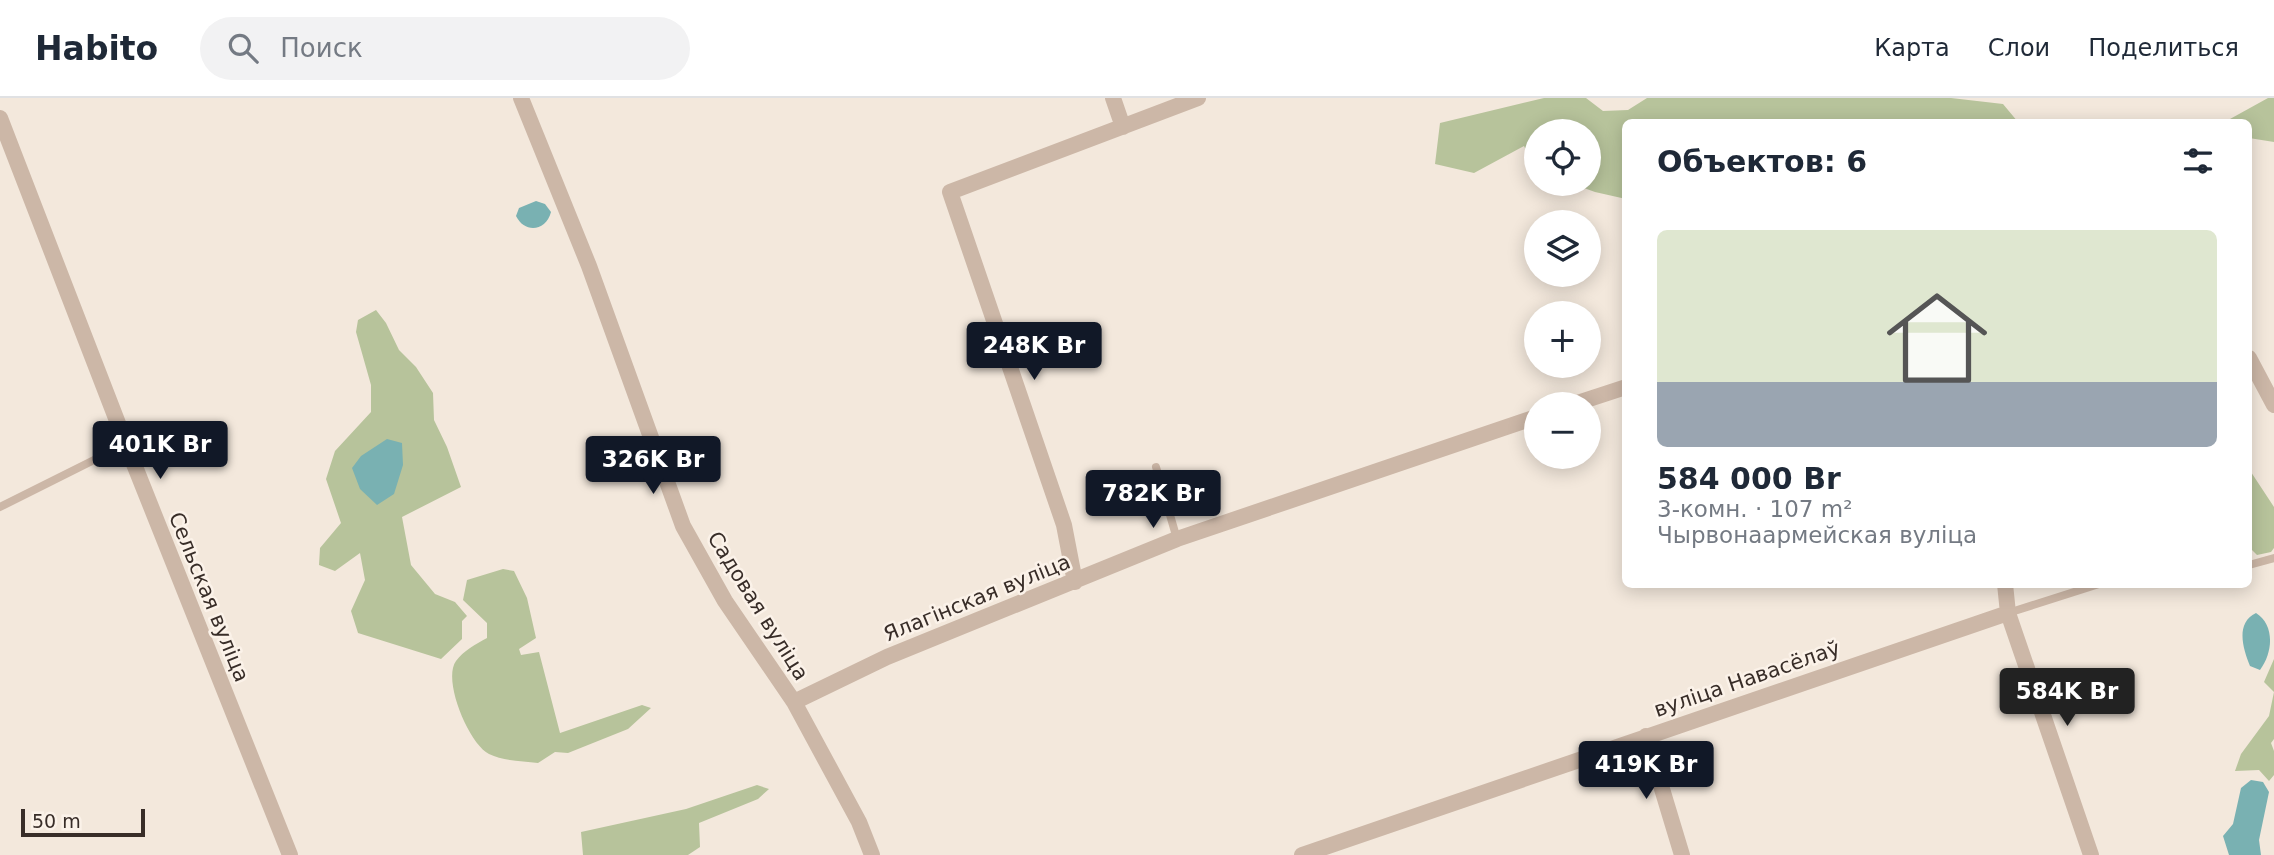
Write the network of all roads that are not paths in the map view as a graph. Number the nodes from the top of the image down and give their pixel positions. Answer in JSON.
{"nodes":[{"id":1,"x":521,"y":98,"type":"edge"},
{"id":2,"x":1112,"y":98,"type":"edge"},
{"id":3,"x":1198,"y":98,"type":"edge"},
{"id":4,"x":0,"y":118,"type":"edge"},
{"id":5,"x":1123,"y":127,"type":"junction"},
{"id":6,"x":2252,"y":364,"type":"edge"},
{"id":7,"x":1622,"y":388,"type":"edge"},
{"id":8,"x":1601,"y":395,"type":"edge"},
{"id":9,"x":2274,"y":405,"type":"edge"},
{"id":10,"x":1524,"y":421,"type":"edge"},
{"id":11,"x":126,"y":444,"type":"junction"},
{"id":12,"x":1156,"y":467,"type":"dead end"},
{"id":13,"x":0,"y":507,"type":"edge"},
{"id":14,"x":1177,"y":540,"type":"junction"},
{"id":15,"x":2274,"y":558,"type":"edge"},
{"id":16,"x":2252,"y":564,"type":"edge"},
{"id":17,"x":1075,"y":582,"type":"junction"},
{"id":18,"x":2005,"y":588,"type":"edge"},
{"id":19,"x":2086,"y":588,"type":"edge"},
{"id":20,"x":2008,"y":613,"type":"junction"},
{"id":21,"x":794,"y":702,"type":"junction"},
{"id":22,"x":1646,"y":736,"type":"junction"},
{"id":23,"x":290,"y":855,"type":"edge"},
{"id":24,"x":872,"y":855,"type":"edge"},
{"id":25,"x":1302,"y":855,"type":"edge"},
{"id":26,"x":1682,"y":855,"type":"edge"},
{"id":27,"x":2091,"y":855,"type":"edge"}],
"edges":[{"from":1,"to":21,"type":"street","name":"Садовая вуліца"},
{"from":2,"to":5,"type":"street"},
{"from":3,"to":5,"type":"street"},
{"from":4,"to":11,"type":"street","name":"Сельская вуліца"},
{"from":5,"to":17,"type":"street"},
{"from":6,"to":9,"type":"street"},
{"from":7,"to":8,"type":"street"},
{"from":10,"to":14,"type":"street","name":"Ялагінская вуліца"},
{"from":11,"to":13,"type":"lane"},
{"from":11,"to":23,"type":"street","name":"Сельская вуліца"},
{"from":12,"to":14,"type":"lane"},
{"from":14,"to":17,"type":"street","name":"Ялагінская вуліца"},
{"from":15,"to":16,"type":"lane"},
{"from":17,"to":21,"type":"street","name":"Ялагінская вуліца"},
{"from":18,"to":20,"type":"street"},
{"from":19,"to":20,"type":"lane"},
{"from":20,"to":22,"type":"street","name":"вуліца Навасёлаў"},
{"from":20,"to":27,"type":"street"},
{"from":21,"to":24,"type":"street","name":"Садовая вуліца"},
{"from":22,"to":25,"type":"street","name":"вуліца Навасёлаў"},
{"from":22,"to":26,"type":"street"}]}
